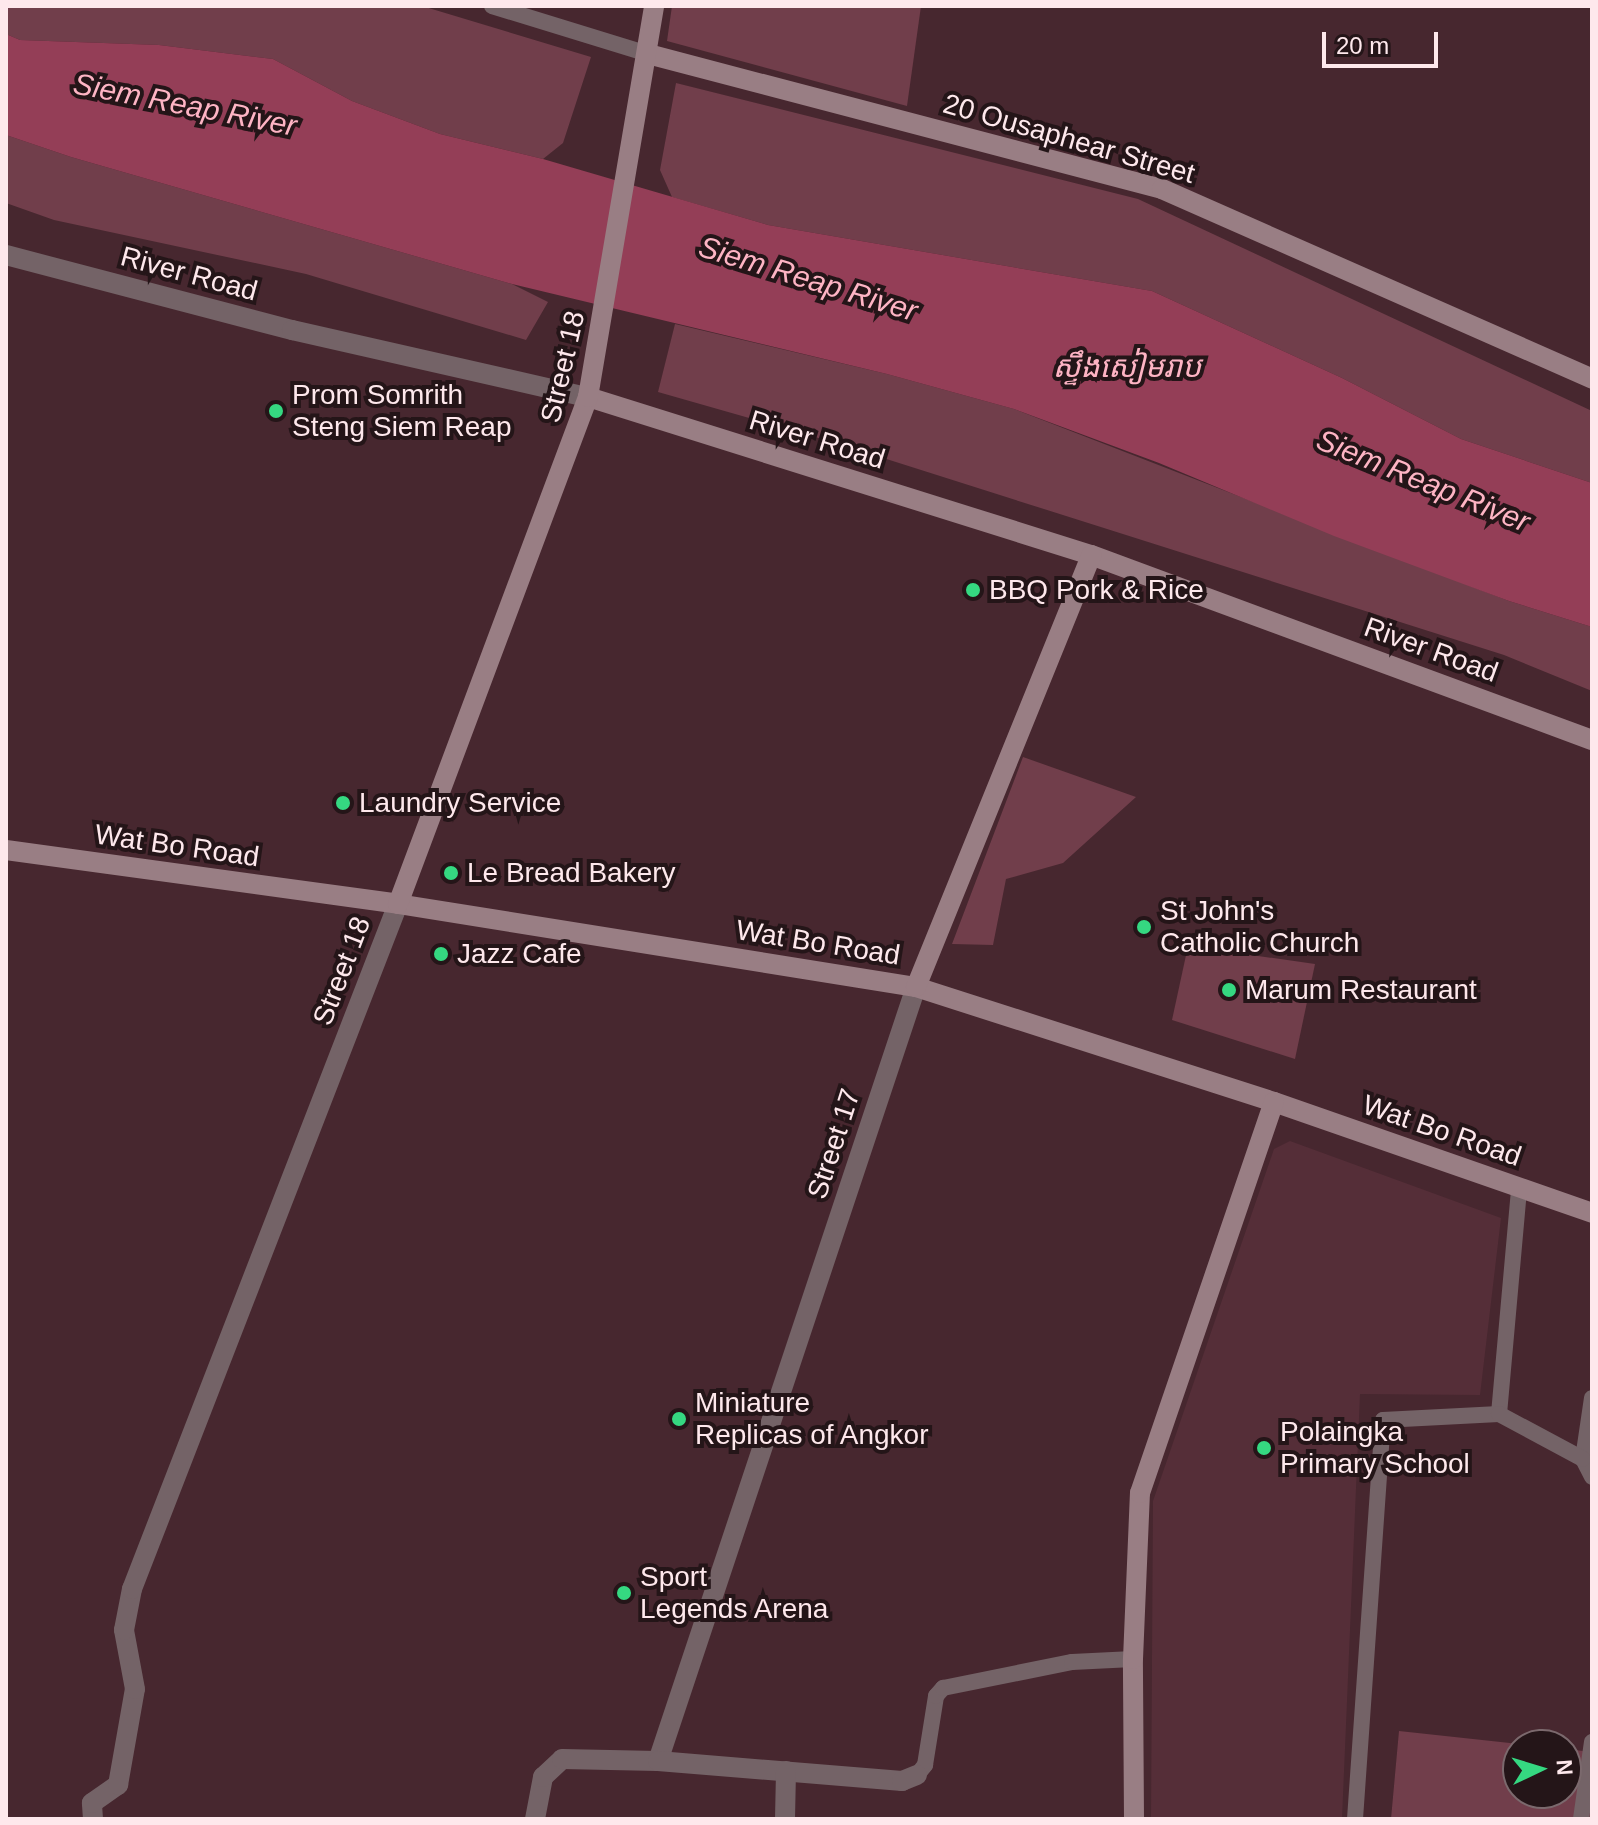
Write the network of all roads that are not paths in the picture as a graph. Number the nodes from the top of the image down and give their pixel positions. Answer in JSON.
{"nodes":[{"id":1,"x":492,"y":6,"type":"edge"},
{"id":2,"x":654,"y":6,"type":"edge"},
{"id":3,"x":648,"y":54,"type":"junction"},
{"id":4,"x":6,"y":255,"type":"edge"},
{"id":5,"x":1592,"y":379,"type":"edge"},
{"id":6,"x":588,"y":397,"type":"junction"},
{"id":7,"x":1091,"y":555,"type":"junction"},
{"id":8,"x":1592,"y":740,"type":"edge"},
{"id":9,"x":6,"y":850,"type":"edge"},
{"id":10,"x":398,"y":904,"type":"junction"},
{"id":11,"x":916,"y":987,"type":"junction"},
{"id":12,"x":1274,"y":1102,"type":"junction"},
{"id":13,"x":1519,"y":1188,"type":"junction"},
{"id":14,"x":1592,"y":1213,"type":"edge"},
{"id":15,"x":1592,"y":1398,"type":"edge"},
{"id":16,"x":1499,"y":1414,"type":"junction"},
{"id":17,"x":1583,"y":1459,"type":"junction"},
{"id":18,"x":1592,"y":1477,"type":"edge"},
{"id":19,"x":1133,"y":1659,"type":"junction"},
{"id":20,"x":1592,"y":1742,"type":"edge"},
{"id":21,"x":658,"y":1761,"type":"junction"},
{"id":22,"x":786,"y":1771,"type":"junction"},
{"id":23,"x":917,"y":1775,"type":"joint"},
{"id":24,"x":93,"y":1819,"type":"edge"},
{"id":25,"x":535,"y":1819,"type":"edge"},
{"id":26,"x":785,"y":1819,"type":"edge"},
{"id":27,"x":1134,"y":1819,"type":"edge"},
{"id":28,"x":1355,"y":1819,"type":"edge"},
{"id":29,"x":1581,"y":1819,"type":"edge"}],
"edges":[{"from":1,"to":3,"type":"lane"},
{"from":2,"to":3,"type":"street"},
{"from":3,"to":5,"type":"street","name":"20 Ousaphear Street"},
{"from":3,"to":6,"type":"street","name":"Street 18"},
{"from":4,"to":6,"type":"street","name":"River Road"},
{"from":6,"to":7,"type":"street","name":"River Road"},
{"from":6,"to":10,"type":"street","name":"Street 18"},
{"from":7,"to":8,"type":"street","name":"River Road"},
{"from":7,"to":11,"type":"street","name":"Street 17"},
{"from":9,"to":10,"type":"street","name":"Wat Bo Road"},
{"from":10,"to":11,"type":"street","name":"Wat Bo Road"},
{"from":10,"to":24,"type":"street","name":"Street 18"},
{"from":11,"to":12,"type":"street","name":"Wat Bo Road"},
{"from":11,"to":21,"type":"street","name":"Street 17"},
{"from":12,"to":13,"type":"street","name":"Wat Bo Road"},
{"from":12,"to":19,"type":"street"},
{"from":13,"to":14,"type":"street","name":"Wat Bo Road"},
{"from":13,"to":16,"type":"lane"},
{"from":15,"to":17,"type":"lane"},
{"from":16,"to":17,"type":"lane"},
{"from":16,"to":28,"type":"lane"},
{"from":17,"to":18,"type":"lane"},
{"from":19,"to":23,"type":"lane"},
{"from":19,"to":27,"type":"street"},
{"from":20,"to":29,"type":"lane"},
{"from":21,"to":22,"type":"street"},
{"from":21,"to":25,"type":"street"},
{"from":22,"to":23,"type":"street"},
{"from":22,"to":26,"type":"street"}]}
